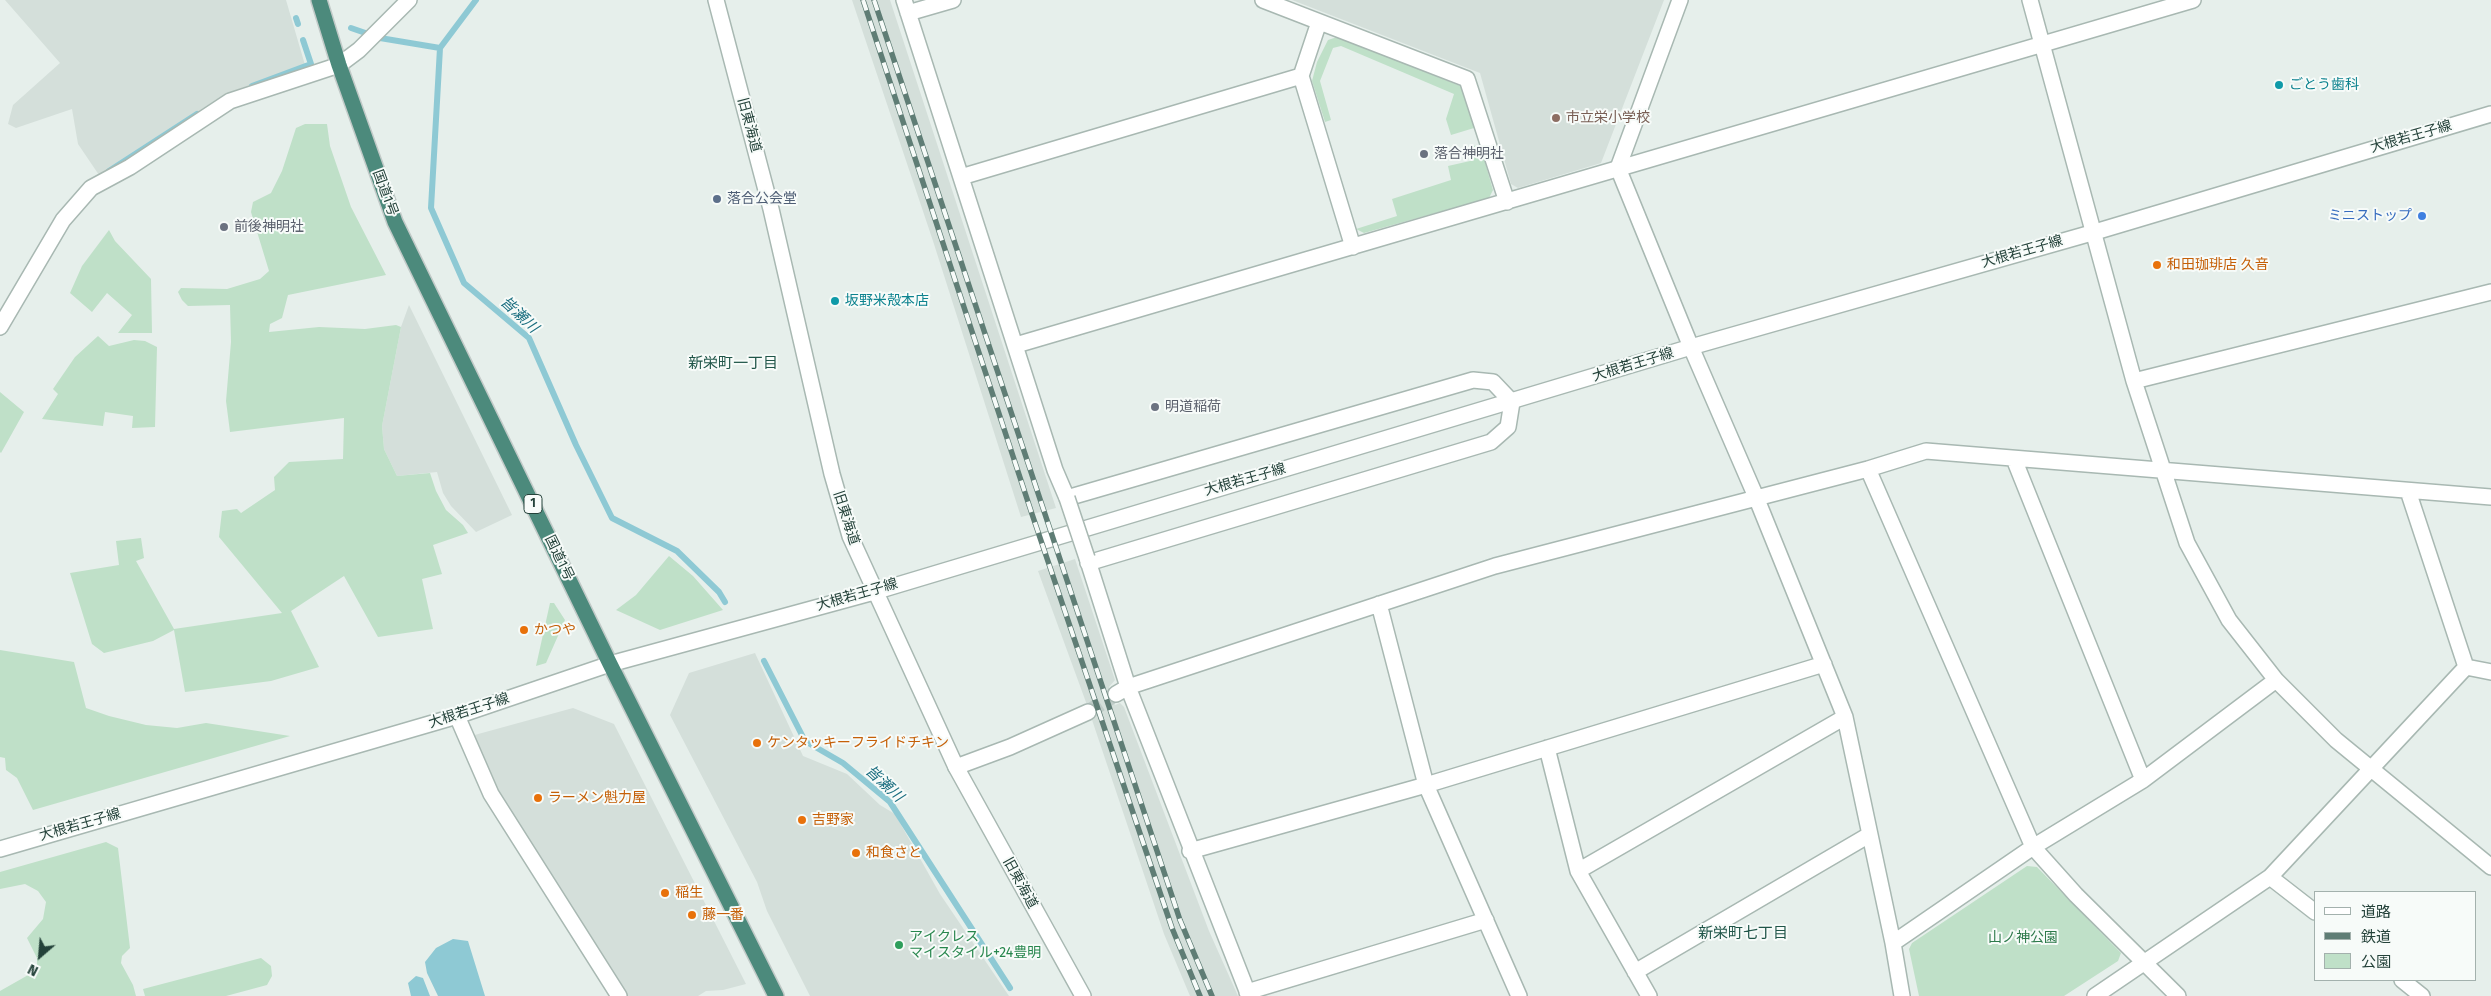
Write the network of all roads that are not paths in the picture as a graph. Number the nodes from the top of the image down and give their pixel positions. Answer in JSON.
{"nodes":[{"id":1,"x":319,"y":0,"type":"edge"},
{"id":2,"x":409,"y":0,"type":"edge"},
{"id":3,"x":716,"y":0,"type":"edge"},
{"id":4,"x":953,"y":0,"type":"edge"},
{"id":5,"x":1263,"y":0,"type":"edge"},
{"id":6,"x":1680,"y":0,"type":"edge"},
{"id":7,"x":2030,"y":0,"type":"edge"},
{"id":8,"x":2193,"y":0,"type":"edge"},
{"id":9,"x":906,"y":7,"type":"edge"},
{"id":10,"x":1319,"y":22,"type":"junction"},
{"id":11,"x":2043,"y":44,"type":"junction"},
{"id":12,"x":338,"y":65,"type":"junction"},
{"id":13,"x":1301,"y":76,"type":"junction"},
{"id":14,"x":2491,"y":114,"type":"edge"},
{"id":15,"x":1618,"y":168,"type":"junction"},
{"id":16,"x":961,"y":176,"type":"junction"},
{"id":17,"x":1507,"y":202,"type":"junction"},
{"id":18,"x":2095,"y":232,"type":"junction"},
{"id":19,"x":1353,"y":247,"type":"junction"},
{"id":20,"x":2491,"y":292,"type":"edge"},
{"id":21,"x":0,"y":328,"type":"edge"},
{"id":22,"x":1016,"y":345,"type":"junction"},
{"id":23,"x":1691,"y":347,"type":"junction"},
{"id":24,"x":2134,"y":382,"type":"junction"},
{"id":25,"x":1512,"y":402,"type":"junction"},
{"id":26,"x":2014,"y":459,"type":"junction"},
{"id":27,"x":1868,"y":468,"type":"junction"},
{"id":28,"x":2162,"y":470,"type":"junction"},
{"id":29,"x":2408,"y":491,"type":"junction"},
{"id":30,"x":1756,"y":497,"type":"junction"},
{"id":31,"x":2491,"y":497,"type":"edge"},
{"id":32,"x":1067,"y":498,"type":"junction"},
{"id":33,"x":1088,"y":560,"type":"junction"},
{"id":34,"x":874,"y":592,"type":"junction"},
{"id":35,"x":1379,"y":604,"type":"junction"},
{"id":36,"x":610,"y":664,"type":"junction"},
{"id":37,"x":1824,"y":664,"type":"junction"},
{"id":38,"x":2466,"y":667,"type":"junction"},
{"id":39,"x":2491,"y":672,"type":"edge"},
{"id":40,"x":2276,"y":680,"type":"junction"},
{"id":41,"x":1122,"y":691,"type":"junction"},
{"id":42,"x":1088,"y":712,"type":"tunnel mouth"},
{"id":43,"x":457,"y":716,"type":"junction"},
{"id":44,"x":1845,"y":717,"type":"junction"},
{"id":45,"x":1547,"y":748,"type":"junction"},
{"id":46,"x":956,"y":767,"type":"junction"},
{"id":47,"x":2372,"y":769,"type":"junction"},
{"id":48,"x":2142,"y":780,"type":"junction"},
{"id":49,"x":1426,"y":785,"type":"junction"},
{"id":50,"x":1869,"y":835,"type":"junction"},
{"id":51,"x":2034,"y":847,"type":"junction"},
{"id":52,"x":0,"y":849,"type":"edge"},
{"id":53,"x":1190,"y":851,"type":"junction"},
{"id":54,"x":2491,"y":867,"type":"edge"},
{"id":55,"x":1578,"y":871,"type":"junction"},
{"id":56,"x":2270,"y":878,"type":"junction"},
{"id":57,"x":2314,"y":911,"type":"edge"},
{"id":58,"x":1486,"y":920,"type":"junction"},
{"id":59,"x":1893,"y":943,"type":"junction"},
{"id":60,"x":2144,"y":962,"type":"junction"},
{"id":61,"x":1635,"y":972,"type":"junction"},
{"id":62,"x":2403,"y":981,"type":"edge"},
{"id":63,"x":1248,"y":994,"type":"edge"},
{"id":64,"x":619,"y":996,"type":"edge"},
{"id":65,"x":776,"y":996,"type":"edge"},
{"id":66,"x":1083,"y":996,"type":"edge"},
{"id":67,"x":1519,"y":996,"type":"edge"},
{"id":68,"x":1649,"y":996,"type":"edge"},
{"id":69,"x":1902,"y":996,"type":"edge"},
{"id":70,"x":2095,"y":996,"type":"edge"},
{"id":71,"x":2178,"y":996,"type":"edge"},
{"id":72,"x":2422,"y":996,"type":"edge"}],
"edges":[{"from":1,"to":12,"type":"highway","name":"国道1号","number":"1"},
{"from":2,"to":12,"type":"street"},
{"from":3,"to":34,"type":"street","name":"旧東海道"},
{"from":4,"to":9,"type":"street"},
{"from":5,"to":10,"type":"street"},
{"from":6,"to":15,"type":"street"},
{"from":7,"to":11,"type":"street"},
{"from":8,"to":11,"type":"street"},
{"from":9,"to":16,"type":"street"},
{"from":10,"to":13,"type":"street"},
{"from":10,"to":17,"type":"street"},
{"from":11,"to":15,"type":"street"},
{"from":11,"to":18,"type":"street"},
{"from":12,"to":21,"type":"street"},
{"from":12,"to":36,"type":"highway","name":"国道1号","number":"1"},
{"from":13,"to":16,"type":"street"},
{"from":13,"to":19,"type":"street"},
{"from":14,"to":18,"type":"street","name":"大根若王子線"},
{"from":15,"to":17,"type":"street"},
{"from":15,"to":23,"type":"street"},
{"from":16,"to":22,"type":"street"},
{"from":17,"to":19,"type":"street"},
{"from":18,"to":23,"type":"street","name":"大根若王子線"},
{"from":18,"to":24,"type":"street"},
{"from":19,"to":22,"type":"street"},
{"from":20,"to":24,"type":"street"},
{"from":22,"to":32,"type":"street"},
{"from":23,"to":25,"type":"street","name":"大根若王子線"},
{"from":23,"to":30,"type":"street"},
{"from":24,"to":28,"type":"street"},
{"from":25,"to":32,"type":"street"},
{"from":25,"to":33,"type":"street"},
{"from":25,"to":34,"type":"street","name":"大根若王子線"},
{"from":26,"to":27,"type":"street"},
{"from":26,"to":28,"type":"street"},
{"from":26,"to":48,"type":"street"},
{"from":27,"to":30,"type":"street"},
{"from":27,"to":51,"type":"street"},
{"from":28,"to":29,"type":"street"},
{"from":28,"to":40,"type":"street"},
{"from":29,"to":31,"type":"street"},
{"from":29,"to":38,"type":"street"},
{"from":30,"to":35,"type":"street"},
{"from":30,"to":37,"type":"street"},
{"from":32,"to":33,"type":"street","bridge":true},
{"from":33,"to":41,"type":"street"},
{"from":34,"to":36,"type":"street","name":"大根若王子線"},
{"from":34,"to":46,"type":"street","name":"旧東海道"},
{"from":35,"to":41,"type":"street"},
{"from":35,"to":49,"type":"street"},
{"from":36,"to":43,"type":"street","name":"大根若王子線"},
{"from":36,"to":65,"type":"highway","name":"国道1号","number":"1"},
{"from":37,"to":44,"type":"street"},
{"from":37,"to":45,"type":"street"},
{"from":38,"to":39,"type":"street"},
{"from":38,"to":47,"type":"street"},
{"from":40,"to":47,"type":"street"},
{"from":40,"to":48,"type":"street"},
{"from":41,"to":53,"type":"street"},
{"from":42,"to":46,"type":"street"},
{"from":43,"to":52,"type":"street","name":"大根若王子線"},
{"from":43,"to":64,"type":"street"},
{"from":44,"to":50,"type":"street"},
{"from":44,"to":55,"type":"street"},
{"from":45,"to":49,"type":"street"},
{"from":45,"to":55,"type":"street"},
{"from":46,"to":66,"type":"street","name":"旧東海道"},
{"from":47,"to":54,"type":"street"},
{"from":47,"to":56,"type":"street"},
{"from":48,"to":51,"type":"street"},
{"from":49,"to":53,"type":"street"},
{"from":49,"to":58,"type":"street"},
{"from":50,"to":59,"type":"street"},
{"from":50,"to":61,"type":"street"},
{"from":51,"to":59,"type":"street"},
{"from":51,"to":60,"type":"street"},
{"from":53,"to":63,"type":"street"},
{"from":55,"to":61,"type":"street"},
{"from":56,"to":57,"type":"street"},
{"from":56,"to":60,"type":"street"},
{"from":58,"to":63,"type":"street"},
{"from":58,"to":67,"type":"street"},
{"from":59,"to":69,"type":"street"},
{"from":60,"to":70,"type":"street"},
{"from":60,"to":71,"type":"street"},
{"from":61,"to":68,"type":"street"},
{"from":62,"to":72,"type":"street"}]}
